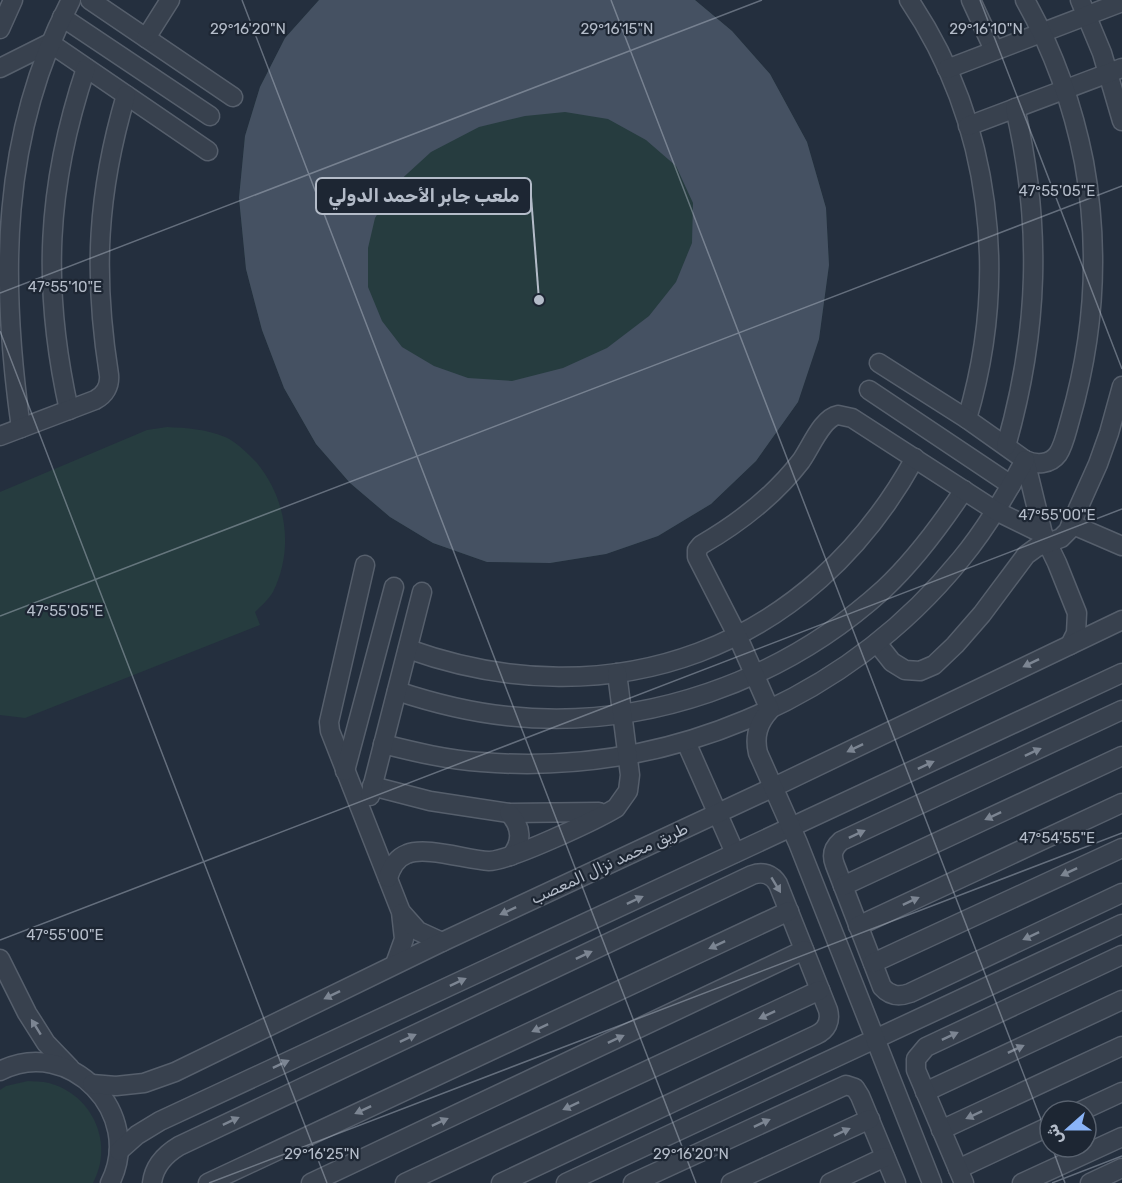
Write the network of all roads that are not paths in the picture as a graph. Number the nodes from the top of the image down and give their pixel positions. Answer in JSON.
{"nodes":[{"id":1,"x":13,"y":0,"type":"edge"},
{"id":2,"x":71,"y":0,"type":"edge"},
{"id":3,"x":90,"y":0,"type":"edge"},
{"id":4,"x":170,"y":0,"type":"edge"},
{"id":5,"x":909,"y":0,"type":"edge"},
{"id":6,"x":971,"y":0,"type":"edge"},
{"id":7,"x":1025,"y":0,"type":"edge"},
{"id":8,"x":1122,"y":1,"type":"edge"},
{"id":9,"x":113,"y":7,"type":"edge"},
{"id":10,"x":1083,"y":7,"type":"edge"},
{"id":11,"x":62,"y":17,"type":"junction"},
{"id":12,"x":0,"y":29,"type":"edge"},
{"id":13,"x":1042,"y":32,"type":"junction"},
{"id":14,"x":146,"y":38,"type":"junction"},
{"id":15,"x":50,"y":43,"type":"junction"},
{"id":16,"x":994,"y":50,"type":"junction"},
{"id":17,"x":0,"y":68,"type":"edge"},
{"id":18,"x":86,"y":68,"type":"junction"},
{"id":19,"x":947,"y":69,"type":"junction"},
{"id":20,"x":1115,"y":71,"type":"edge"},
{"id":21,"x":1064,"y":89,"type":"junction"},
{"id":22,"x":126,"y":95,"type":"junction"},
{"id":23,"x":233,"y":98,"type":"dead end"},
{"id":24,"x":1014,"y":108,"type":"junction"},
{"id":25,"x":210,"y":116,"type":"dead end"},
{"id":26,"x":1122,"y":121,"type":"edge"},
{"id":27,"x":968,"y":126,"type":"junction"},
{"id":28,"x":208,"y":151,"type":"dead end"},
{"id":29,"x":879,"y":363,"type":"dead end"},
{"id":30,"x":1122,"y":386,"type":"edge"},
{"id":31,"x":869,"y":390,"type":"dead end"},
{"id":32,"x":69,"y":410,"type":"junction"},
{"id":33,"x":968,"y":420,"type":"junction"},
{"id":34,"x":21,"y":428,"type":"junction"},
{"id":35,"x":0,"y":436,"type":"edge"},
{"id":36,"x":1006,"y":446,"type":"junction"},
{"id":37,"x":915,"y":458,"type":"junction"},
{"id":38,"x":1025,"y":460,"type":"junction"},
{"id":39,"x":1011,"y":485,"type":"junction"},
{"id":40,"x":964,"y":490,"type":"junction"},
{"id":41,"x":996,"y":511,"type":"junction"},
{"id":42,"x":1071,"y":524,"type":"junction"},
{"id":43,"x":1046,"y":538,"type":"junction"},
{"id":44,"x":1122,"y":545,"type":"edge"},
{"id":45,"x":364,"y":565,"type":"dead end"},
{"id":46,"x":394,"y":588,"type":"dead end"},
{"id":47,"x":422,"y":592,"type":"dead end"},
{"id":48,"x":1075,"y":607,"type":"junction"},
{"id":49,"x":1122,"y":620,"type":"edge"},
{"id":50,"x":1104,"y":629,"type":"junction"},
{"id":51,"x":737,"y":635,"type":"junction"},
{"id":52,"x":877,"y":643,"type":"junction"},
{"id":53,"x":1070,"y":645,"type":"junction"},
{"id":54,"x":408,"y":649,"type":"junction"},
{"id":55,"x":1122,"y":673,"type":"edge"},
{"id":56,"x":617,"y":674,"type":"junction"},
{"id":57,"x":755,"y":675,"type":"junction"},
{"id":58,"x":397,"y":692,"type":"junction"},
{"id":59,"x":770,"y":710,"type":"junction"},
{"id":60,"x":1122,"y":710,"type":"edge"},
{"id":61,"x":623,"y":713,"type":"junction"},
{"id":62,"x":686,"y":742,"type":"junction"},
{"id":63,"x":383,"y":744,"type":"junction"},
{"id":64,"x":628,"y":756,"type":"junction"},
{"id":65,"x":1122,"y":756,"type":"edge"},
{"id":66,"x":345,"y":771,"type":"junction"},
{"id":67,"x":372,"y":786,"type":"junction"},
{"id":68,"x":774,"y":787,"type":"junction"},
{"id":69,"x":1122,"y":802,"type":"edge"},
{"id":70,"x":610,"y":811,"type":"junction"},
{"id":71,"x":510,"y":813,"type":"junction"},
{"id":72,"x":716,"y":813,"type":"junction"},
{"id":73,"x":364,"y":819,"type":"junction"},
{"id":74,"x":792,"y":828,"type":"junction"},
{"id":75,"x":1122,"y":848,"type":"edge"},
{"id":76,"x":735,"y":853,"type":"junction"},
{"id":77,"x":511,"y":856,"type":"junction"},
{"id":78,"x":388,"y":878,"type":"junction"},
{"id":79,"x":843,"y":886,"type":"junction"},
{"id":80,"x":1122,"y":893,"type":"edge"},
{"id":81,"x":789,"y":911,"type":"junction"},
{"id":82,"x":401,"y":912,"type":"junction"},
{"id":83,"x":1059,"y":923,"type":"junction"},
{"id":84,"x":1122,"y":924,"type":"edge"},
{"id":85,"x":858,"y":926,"type":"junction"},
{"id":86,"x":442,"y":942,"type":"junction"},
{"id":87,"x":1070,"y":948,"type":"junction"},
{"id":88,"x":804,"y":950,"type":"junction"},
{"id":89,"x":1122,"y":955,"type":"edge"},
{"id":90,"x":0,"y":959,"type":"edge"},
{"id":91,"x":873,"y":963,"type":"junction"},
{"id":92,"x":394,"y":964,"type":"junction"},
{"id":93,"x":1081,"y":974,"type":"junction"},
{"id":94,"x":820,"y":990,"type":"junction"},
{"id":95,"x":1122,"y":1000,"type":"edge"},
{"id":96,"x":876,"y":1039,"type":"junction"},
{"id":97,"x":1122,"y":1046,"type":"edge"},
{"id":98,"x":0,"y":1071,"type":"edge"},
{"id":99,"x":73,"y":1071,"type":"junction"},
{"id":100,"x":92,"y":1084,"type":"junction"},
{"id":101,"x":699,"y":1090,"type":"junction"},
{"id":102,"x":926,"y":1092,"type":"junction"},
{"id":103,"x":1122,"y":1092,"type":"edge"},
{"id":104,"x":1098,"y":1103,"type":"edge"},
{"id":105,"x":711,"y":1116,"type":"junction"},
{"id":106,"x":870,"y":1119,"type":"junction"},
{"id":107,"x":941,"y":1130,"type":"junction"},
{"id":108,"x":1038,"y":1133,"type":"edge"},
{"id":109,"x":1122,"y":1137,"type":"edge"},
{"id":110,"x":723,"y":1141,"type":"junction"},
{"id":111,"x":119,"y":1151,"type":"junction"},
{"id":112,"x":885,"y":1157,"type":"junction"},
{"id":113,"x":548,"y":1160,"type":"junction"},
{"id":114,"x":1122,"y":1168,"type":"edge"},
{"id":115,"x":961,"y":1176,"type":"edge"},
{"id":116,"x":110,"y":1183,"type":"edge"},
{"id":117,"x":152,"y":1183,"type":"edge"},
{"id":118,"x":208,"y":1183,"type":"edge"},
{"id":119,"x":311,"y":1183,"type":"edge"},
{"id":120,"x":405,"y":1183,"type":"edge"},
{"id":121,"x":501,"y":1183,"type":"edge"},
{"id":122,"x":558,"y":1183,"type":"edge"},
{"id":123,"x":566,"y":1183,"type":"edge"},
{"id":124,"x":633,"y":1183,"type":"edge"},
{"id":125,"x":731,"y":1183,"type":"edge"},
{"id":126,"x":830,"y":1183,"type":"edge"},
{"id":127,"x":896,"y":1183,"type":"edge"},
{"id":128,"x":932,"y":1183,"type":"edge"},
{"id":129,"x":1022,"y":1183,"type":"edge"},
{"id":130,"x":1090,"y":1183,"type":"edge"}],
"edges":[{"from":1,"to":12,"type":"street"},
{"from":2,"to":11,"type":"street"},
{"from":3,"to":9,"type":"street"},
{"from":4,"to":14,"type":"street"},
{"from":5,"to":19,"type":"street"},
{"from":6,"to":16,"type":"street"},
{"from":7,"to":13,"type":"street"},
{"from":8,"to":10,"type":"street"},
{"from":9,"to":14,"type":"street"},
{"from":10,"to":13,"type":"street"},
{"from":10,"to":20,"type":"street"},
{"from":11,"to":15,"type":"street"},
{"from":11,"to":25,"type":"street"},
{"from":13,"to":16,"type":"street"},
{"from":13,"to":21,"type":"street"},
{"from":14,"to":23,"type":"street"},
{"from":15,"to":17,"type":"street"},
{"from":15,"to":18,"type":"street"},
{"from":15,"to":34,"type":"street"},
{"from":16,"to":19,"type":"street"},
{"from":18,"to":22,"type":"street"},
{"from":18,"to":32,"type":"street"},
{"from":19,"to":27,"type":"street"},
{"from":20,"to":21,"type":"street"},
{"from":20,"to":26,"type":"street"},
{"from":21,"to":24,"type":"street"},
{"from":21,"to":38,"type":"street"},
{"from":22,"to":28,"type":"street"},
{"from":22,"to":32,"type":"street"},
{"from":24,"to":27,"type":"street"},
{"from":24,"to":36,"type":"street"},
{"from":27,"to":33,"type":"street"},
{"from":29,"to":33,"type":"street"},
{"from":30,"to":42,"type":"street"},
{"from":31,"to":39,"type":"street"},
{"from":32,"to":34,"type":"street"},
{"from":33,"to":36,"type":"street"},
{"from":34,"to":35,"type":"street"},
{"from":36,"to":38,"type":"street"},
{"from":37,"to":40,"type":"street"},
{"from":37,"to":51,"type":"street"},
{"from":37,"to":51,"type":"street"},
{"from":38,"to":39,"type":"street"},
{"from":38,"to":43,"type":"street"},
{"from":39,"to":41,"type":"street"},
{"from":40,"to":41,"type":"street"},
{"from":40,"to":57,"type":"street"},
{"from":41,"to":43,"type":"street"},
{"from":41,"to":52,"type":"street"},
{"from":42,"to":43,"type":"street"},
{"from":42,"to":44,"type":"street"},
{"from":43,"to":48,"type":"street"},
{"from":43,"to":52,"type":"street"},
{"from":45,"to":66,"type":"street"},
{"from":46,"to":66,"type":"street"},
{"from":47,"to":54,"type":"street"},
{"from":48,"to":50,"type":"street"},
{"from":48,"to":53,"type":"street"},
{"from":49,"to":50,"type":"street","name":"طريق محمد نزال المعصب"},
{"from":50,"to":53,"type":"street","name":"طريق محمد نزال المعصب"},
{"from":51,"to":56,"type":"street"},
{"from":51,"to":57,"type":"street"},
{"from":52,"to":59,"type":"street"},
{"from":53,"to":68,"type":"street","name":"طريق محمد نزال المعصب","one_way":true},
{"from":54,"to":56,"type":"street"},
{"from":54,"to":58,"type":"street"},
{"from":74,"to":55,"type":"street","one_way":true},
{"from":56,"to":61,"type":"street"},
{"from":57,"to":59,"type":"street"},
{"from":57,"to":61,"type":"street"},
{"from":58,"to":61,"type":"street"},
{"from":58,"to":63,"type":"street"},
{"from":59,"to":62,"type":"street"},
{"from":59,"to":68,"type":"street"},
{"from":79,"to":60,"type":"street","one_way":true},
{"from":61,"to":64,"type":"street"},
{"from":62,"to":64,"type":"street"},
{"from":62,"to":72,"type":"street"},
{"from":63,"to":64,"type":"street"},
{"from":63,"to":67,"type":"street"},
{"from":64,"to":70,"type":"street"},
{"from":65,"to":79,"type":"street","one_way":true},
{"from":66,"to":73,"type":"street"},
{"from":67,"to":71,"type":"street"},
{"from":67,"to":73,"type":"street"},
{"from":68,"to":72,"type":"street","name":"طريق محمد نزال المعصب"},
{"from":68,"to":74,"type":"street"},
{"from":85,"to":69,"type":"street","one_way":true},
{"from":70,"to":71,"type":"street"},
{"from":70,"to":77,"type":"street"},
{"from":71,"to":77,"type":"street"},
{"from":72,"to":76,"type":"street"},
{"from":72,"to":86,"type":"street","name":"طريق محمد نزال المعصب","one_way":true},
{"from":73,"to":78,"type":"street"},
{"from":74,"to":76,"type":"street"},
{"from":74,"to":96,"type":"street"},
{"from":75,"to":91,"type":"street","one_way":true},
{"from":111,"to":76,"type":"street","one_way":true},
{"from":77,"to":78,"type":"street"},
{"from":78,"to":82,"type":"street"},
{"from":79,"to":85,"type":"street"},
{"from":80,"to":83,"type":"street"},
{"from":81,"to":88,"type":"street"},
{"from":117,"to":81,"type":"street","one_way":true},
{"from":81,"to":118,"type":"street","one_way":true},
{"from":82,"to":86,"type":"street"},
{"from":82,"to":92,"type":"street"},
{"from":83,"to":87,"type":"street"},
{"from":83,"to":91,"type":"street","one_way":true},
{"from":84,"to":87,"type":"street"},
{"from":85,"to":91,"type":"street"},
{"from":86,"to":92,"type":"street","name":"طريق محمد نزال المعصب"},
{"from":87,"to":93,"type":"street"},
{"from":87,"to":96,"type":"street"},
{"from":88,"to":94,"type":"street"},
{"from":119,"to":88,"type":"street","one_way":true},
{"from":89,"to":93,"type":"street"},
{"from":99,"to":90,"type":"street","one_way":true},
{"from":92,"to":100,"type":"street","name":"طريق محمد نزال المعصب","one_way":true},
{"from":102,"to":93,"type":"street","one_way":true},
{"from":94,"to":101,"type":"street"},
{"from":94,"to":120,"type":"street","one_way":true},
{"from":102,"to":95,"type":"street","one_way":true},
{"from":96,"to":105,"type":"street"},
{"from":96,"to":128,"type":"street"},
{"from":97,"to":107,"type":"street","one_way":true},
{"from":98,"to":99,"type":"street"},
{"from":99,"to":100,"type":"street"},
{"from":100,"to":111,"type":"street"},
{"from":101,"to":105,"type":"street"},
{"from":101,"to":113,"type":"street"},
{"from":102,"to":107,"type":"street"},
{"from":103,"to":104,"type":"street"},
{"from":105,"to":110,"type":"street"},
{"from":105,"to":123,"type":"street"},
{"from":110,"to":106,"type":"street","one_way":true},
{"from":106,"to":112,"type":"street"},
{"from":125,"to":106,"type":"street","one_way":true},
{"from":107,"to":115,"type":"street"},
{"from":108,"to":115,"type":"street"},
{"from":109,"to":129,"type":"street"},
{"from":110,"to":124,"type":"street"},
{"from":111,"to":116,"type":"street"},
{"from":112,"to":126,"type":"street"},
{"from":112,"to":127,"type":"street"},
{"from":113,"to":121,"type":"street"},
{"from":113,"to":122,"type":"street"},
{"from":114,"to":130,"type":"street"}]}
